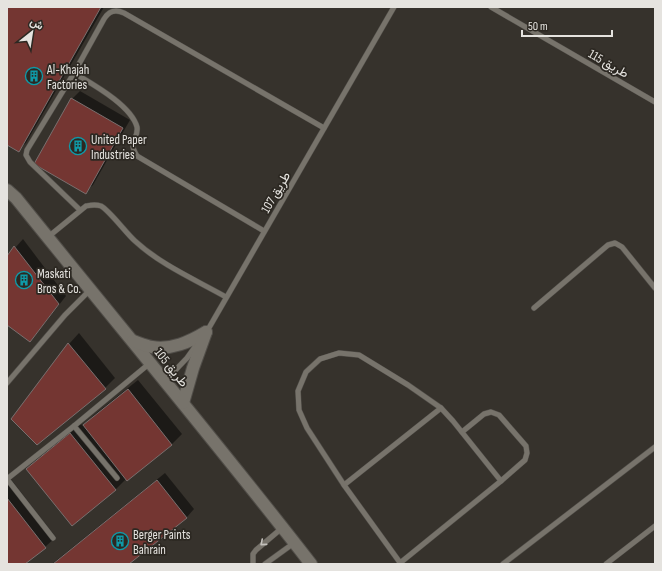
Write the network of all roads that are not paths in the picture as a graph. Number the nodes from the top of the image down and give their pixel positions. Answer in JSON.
{"nodes":[{"id":1,"x":394,"y":7,"type":"edge"},
{"id":2,"x":490,"y":7,"type":"edge"},
{"id":3,"x":74,"y":73,"type":"junction"},
{"id":4,"x":655,"y":102,"type":"edge"},
{"id":5,"x":324,"y":128,"type":"junction"},
{"id":6,"x":7,"y":190,"type":"edge"},
{"id":7,"x":80,"y":210,"type":"junction"},
{"id":8,"x":264,"y":231,"type":"junction"},
{"id":9,"x":48,"y":237,"type":"junction"},
{"id":10,"x":655,"y":288,"type":"edge"},
{"id":11,"x":90,"y":290,"type":"junction"},
{"id":12,"x":226,"y":297,"type":"junction"},
{"id":13,"x":534,"y":308,"type":"dead end"},
{"id":14,"x":206,"y":332,"type":"junction"},
{"id":15,"x":133,"y":341,"type":"junction"},
{"id":16,"x":150,"y":362,"type":"junction"},
{"id":17,"x":165,"y":381,"type":"junction"},
{"id":18,"x":7,"y":383,"type":"edge"},
{"id":19,"x":183,"y":403,"type":"junction"},
{"id":20,"x":441,"y":408,"type":"junction"},
{"id":21,"x":74,"y":426,"type":"junction"},
{"id":22,"x":462,"y":432,"type":"junction"},
{"id":23,"x":655,"y":447,"type":"edge"},
{"id":24,"x":117,"y":478,"type":"dead end"},
{"id":25,"x":7,"y":479,"type":"edge"},
{"id":26,"x":501,"y":481,"type":"junction"},
{"id":27,"x":344,"y":485,"type":"junction"},
{"id":28,"x":655,"y":526,"type":"edge"},
{"id":29,"x":282,"y":528,"type":"junction"},
{"id":30,"x":53,"y":538,"type":"dead end"},
{"id":31,"x":295,"y":542,"type":"junction"},
{"id":32,"x":400,"y":563,"type":"edge"},
{"id":33,"x":253,"y":564,"type":"edge"},
{"id":34,"x":266,"y":564,"type":"edge"},
{"id":35,"x":311,"y":564,"type":"edge"},
{"id":36,"x":503,"y":564,"type":"edge"},
{"id":37,"x":606,"y":564,"type":"edge"}],
"edges":[{"from":1,"to":5,"type":"lane","name":"طريق 107"},
{"from":2,"to":4,"type":"lane","name":"طريق 115"},
{"from":3,"to":5,"type":"lane"},
{"from":3,"to":7,"type":"lane"},
{"from":3,"to":8,"type":"lane"},
{"from":5,"to":8,"type":"lane","name":"طريق 107"},
{"from":6,"to":9,"type":"street","name":"طريق 105"},
{"from":7,"to":9,"type":"lane"},
{"from":7,"to":12,"type":"lane"},
{"from":8,"to":12,"type":"lane","name":"طريق 107"},
{"from":9,"to":11,"type":"street","name":"طريق 105"},
{"from":10,"to":13,"type":"lane"},
{"from":11,"to":15,"type":"street","name":"طريق 105"},
{"from":11,"to":18,"type":"lane"},
{"from":12,"to":14,"type":"lane","name":"طريق 107"},
{"from":14,"to":15,"type":"street"},
{"from":14,"to":17,"type":"lane","name":"طريق 107"},
{"from":14,"to":19,"type":"street"},
{"from":15,"to":16,"type":"street","name":"طريق 105"},
{"from":16,"to":17,"type":"street","name":"طريق 105"},
{"from":16,"to":21,"type":"lane"},
{"from":17,"to":19,"type":"street","name":"طريق 105"},
{"from":19,"to":29,"type":"street","name":"طريق 105"},
{"from":20,"to":22,"type":"lane"},
{"from":20,"to":27,"type":"lane"},
{"from":20,"to":27,"type":"lane"},
{"from":21,"to":24,"type":"lane"},
{"from":21,"to":25,"type":"lane"},
{"from":22,"to":26,"type":"lane"},
{"from":22,"to":26,"type":"lane"},
{"from":23,"to":36,"type":"lane"},
{"from":25,"to":30,"type":"lane"},
{"from":26,"to":32,"type":"lane"},
{"from":27,"to":32,"type":"lane"},
{"from":28,"to":37,"type":"lane"},
{"from":29,"to":31,"type":"street","name":"طريق 105"},
{"from":29,"to":33,"type":"lane","one_way":true},
{"from":31,"to":34,"type":"lane"},
{"from":31,"to":35,"type":"street","name":"طريق 105"}]}
